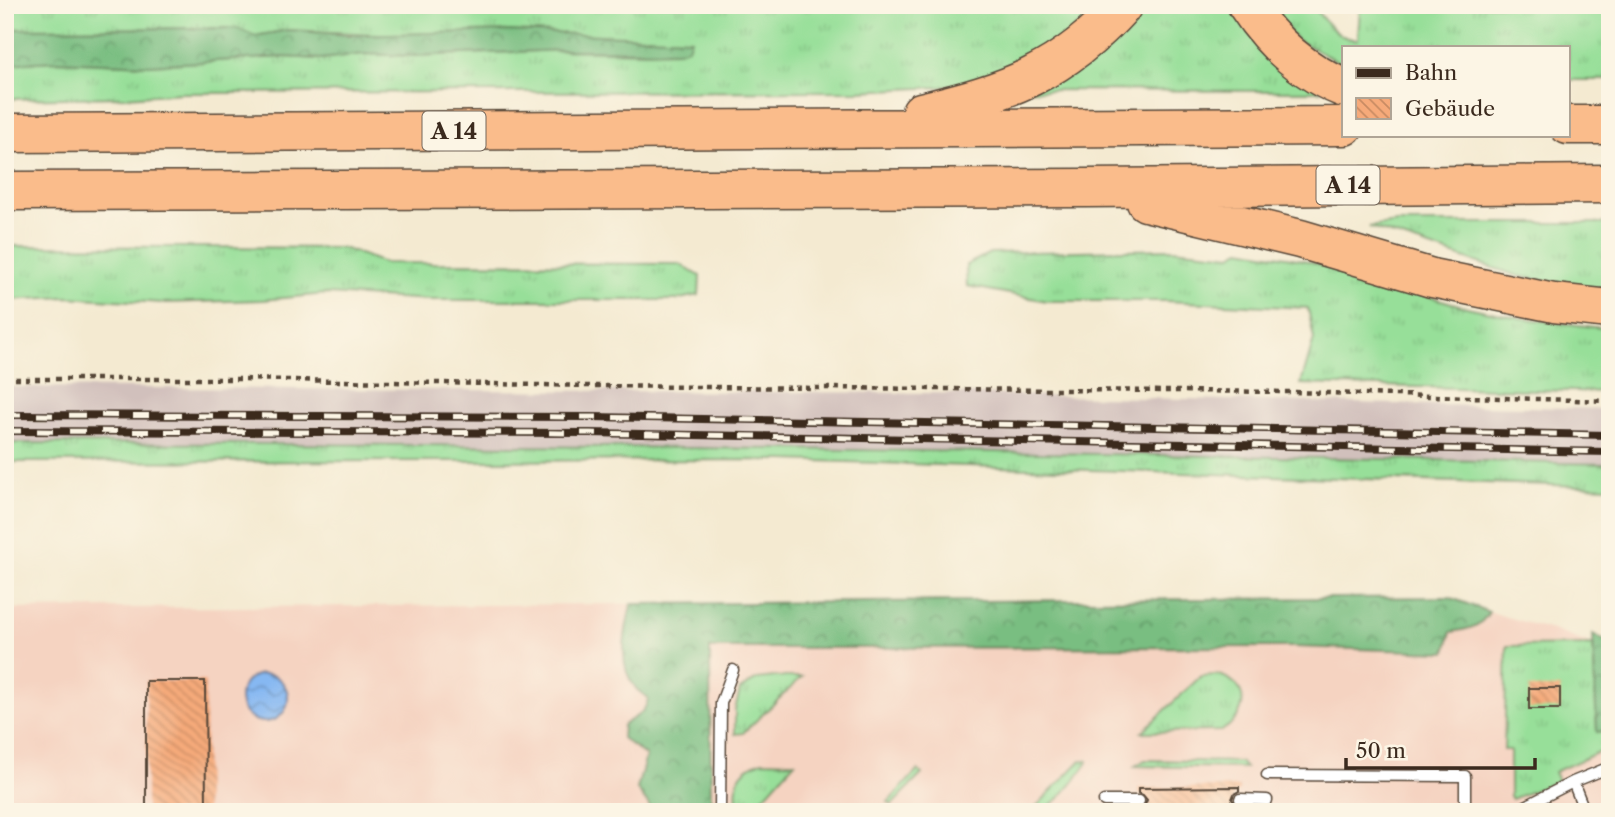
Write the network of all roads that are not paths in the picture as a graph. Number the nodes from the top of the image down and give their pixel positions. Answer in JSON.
{"nodes":[{"id":1,"x":1123,"y":5,"type":"edge"},
{"id":2,"x":1247,"y":5,"type":"edge"},
{"id":3,"x":1342,"y":87,"type":"edge"},
{"id":4,"x":1570,"y":125,"type":"edge"},
{"id":5,"x":1610,"y":125,"type":"edge"},
{"id":6,"x":1342,"y":126,"type":"edge"},
{"id":7,"x":857,"y":128,"type":"junction"},
{"id":8,"x":5,"y":133,"type":"edge"},
{"id":9,"x":1610,"y":184,"type":"edge"},
{"id":10,"x":1086,"y":188,"type":"junction"},
{"id":11,"x":5,"y":191,"type":"edge"},
{"id":12,"x":1610,"y":309,"type":"edge"},
{"id":13,"x":733,"y":670,"type":"dead end"},
{"id":14,"x":1610,"y":766,"type":"edge"},
{"id":15,"x":1267,"y":775,"type":"dead end"},
{"id":16,"x":1573,"y":782,"type":"junction"},
{"id":17,"x":1240,"y":800,"type":"dead end"},
{"id":18,"x":1267,"y":800,"type":"dead end"},
{"id":19,"x":1104,"y":801,"type":"dead end"},
{"id":20,"x":1139,"y":801,"type":"dead end"},
{"id":21,"x":720,"y":812,"type":"edge"},
{"id":22,"x":1465,"y":812,"type":"edge"},
{"id":23,"x":1514,"y":812,"type":"edge"},
{"id":24,"x":1585,"y":812,"type":"edge"}],
"edges":[{"from":1,"to":7,"type":"highway"},
{"from":2,"to":3,"type":"highway"},
{"from":4,"to":5,"type":"highway"},
{"from":6,"to":7,"type":"highway","number":"A 14"},
{"from":7,"to":8,"type":"highway","number":"A 14"},
{"from":9,"to":10,"type":"highway","number":"A 14"},
{"from":10,"to":11,"type":"highway","number":"A 14"},
{"from":10,"to":12,"type":"highway"},
{"from":13,"to":21,"type":"lane"},
{"from":14,"to":16,"type":"lane"},
{"from":15,"to":22,"type":"lane"},
{"from":16,"to":23,"type":"lane"},
{"from":16,"to":24,"type":"lane"},
{"from":17,"to":18,"type":"lane"},
{"from":19,"to":20,"type":"lane"}]}
